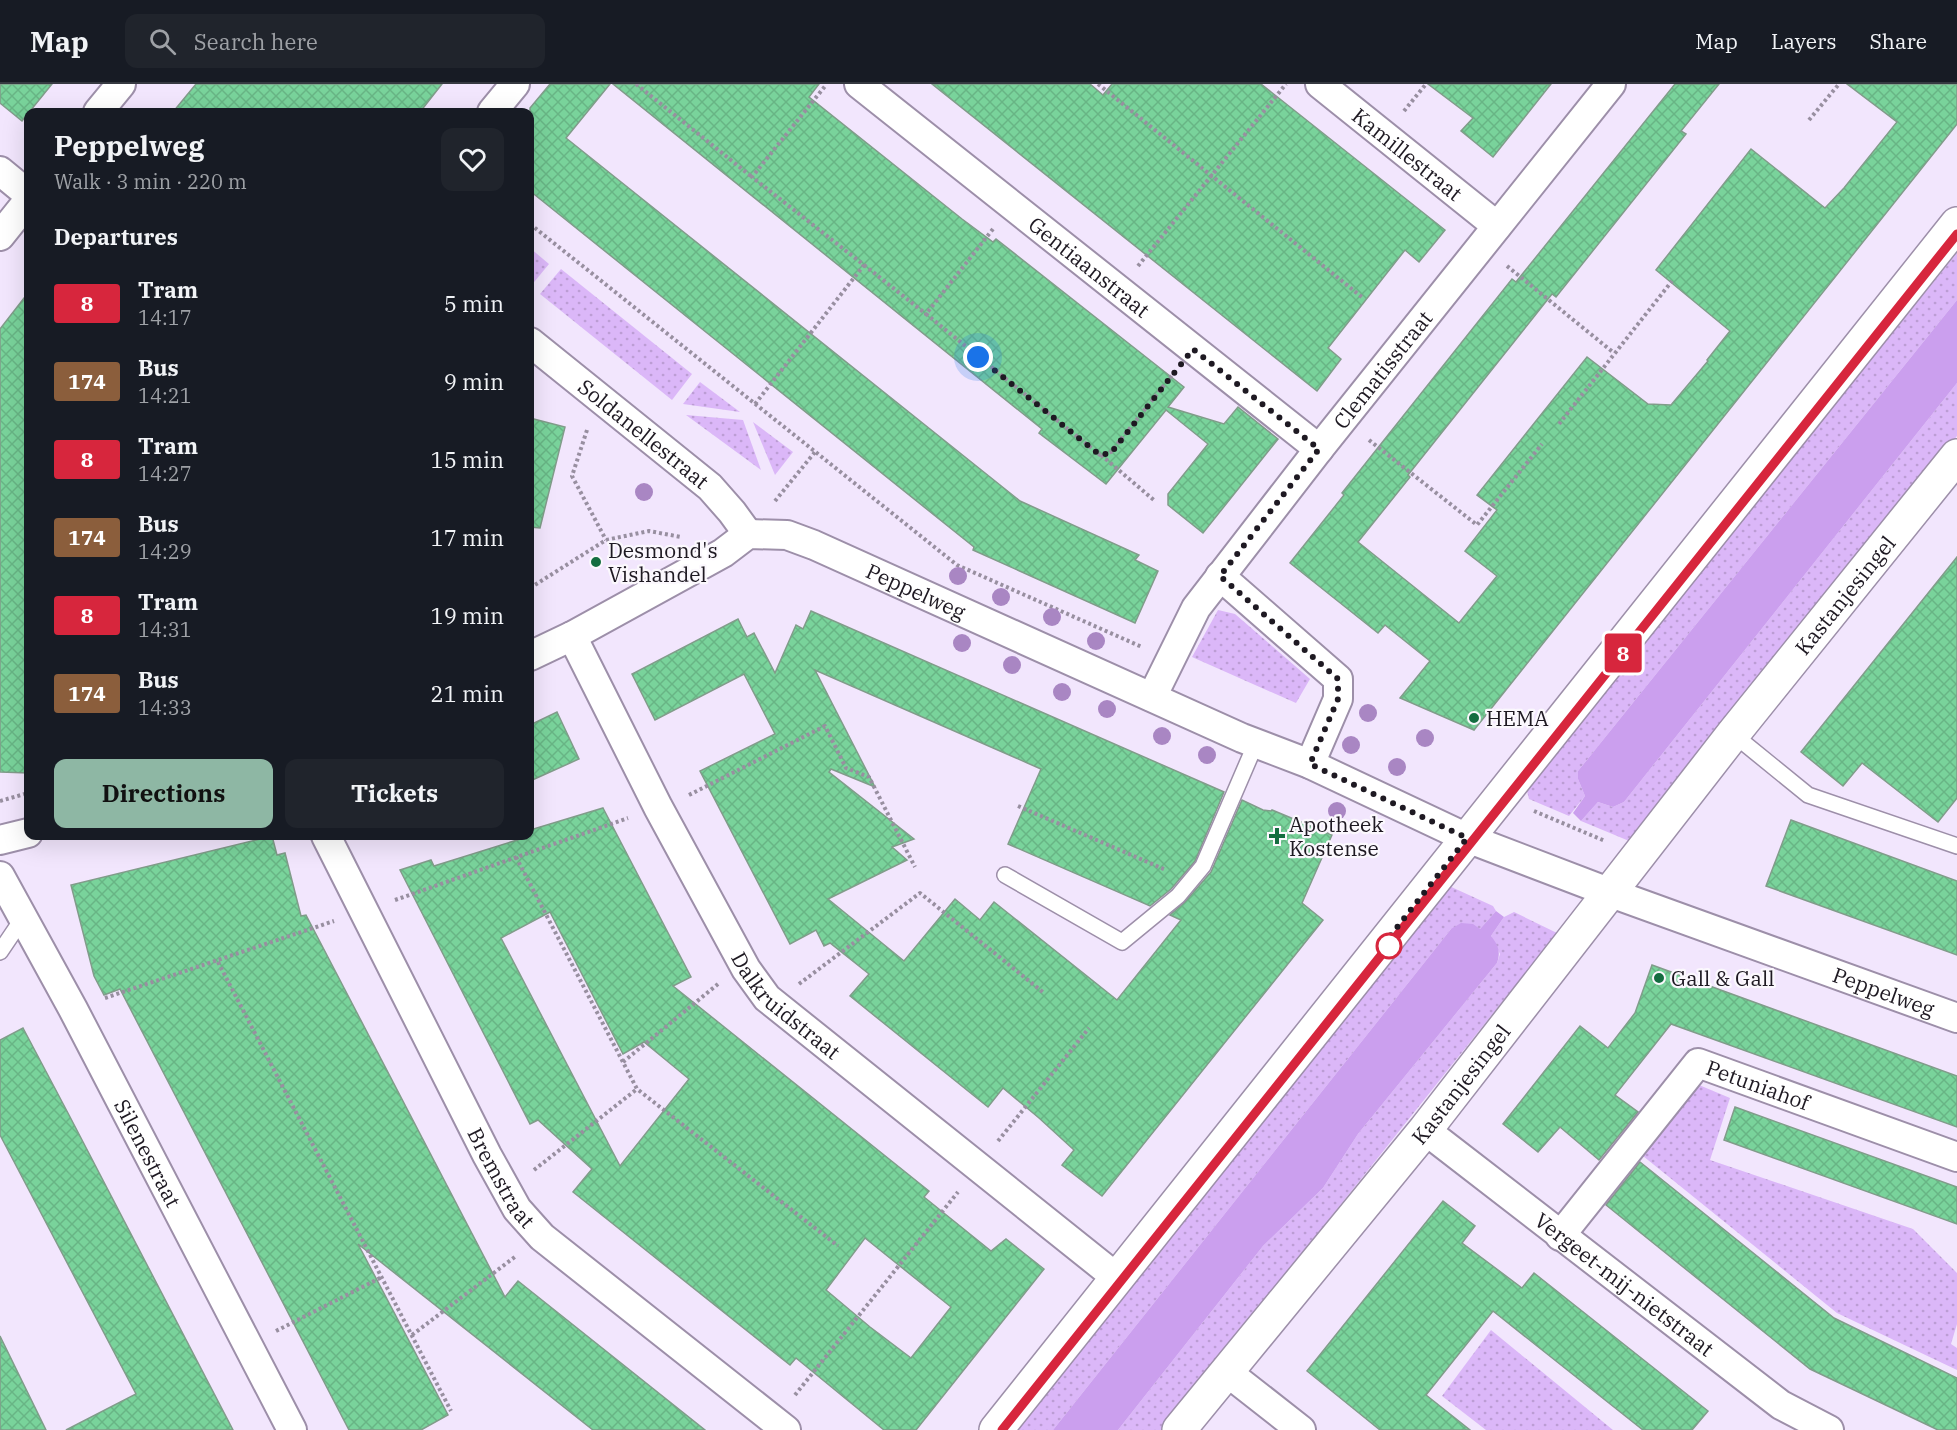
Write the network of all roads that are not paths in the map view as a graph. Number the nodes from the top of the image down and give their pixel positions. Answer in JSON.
{"nodes":[{"id":1,"x":120,"y":84,"type":"edge"},
{"id":2,"x":515,"y":84,"type":"edge"},
{"id":3,"x":859,"y":84,"type":"edge"},
{"id":4,"x":1320,"y":84,"type":"edge"},
{"id":5,"x":1611,"y":84,"type":"edge"},
{"id":6,"x":101,"y":108,"type":"edge"},
{"id":7,"x":495,"y":108,"type":"edge"},
{"id":8,"x":0,"y":171,"type":"edge"},
{"id":9,"x":24,"y":191,"type":"edge"},
{"id":10,"x":24,"y":206,"type":"edge"},
{"id":11,"x":1957,"y":224,"type":"edge"},
{"id":12,"x":1489,"y":235,"type":"junction"},
{"id":13,"x":0,"y":236,"type":"edge"},
{"id":14,"x":534,"y":345,"type":"edge"},
{"id":15,"x":1319,"y":449,"type":"junction"},
{"id":16,"x":1957,"y":457,"type":"edge"},
{"id":17,"x":748,"y":534,"type":"junction"},
{"id":18,"x":1220,"y":576,"type":"junction"},
{"id":19,"x":572,"y":636,"type":"junction"},
{"id":20,"x":534,"y":654,"type":"edge"},
{"id":21,"x":1152,"y":698,"type":"junction"},
{"id":22,"x":1733,"y":734,"type":"junction"},
{"id":23,"x":1256,"y":743,"type":"junction"},
{"id":24,"x":1310,"y":764,"type":"junction"},
{"id":25,"x":24,"y":834,"type":"edge"},
{"id":26,"x":1467,"y":838,"type":"junction"},
{"id":27,"x":0,"y":840,"type":"edge"},
{"id":28,"x":328,"y":840,"type":"edge"},
{"id":29,"x":1957,"y":846,"type":"edge"},
{"id":30,"x":1005,"y":875,"type":"dead end"},
{"id":31,"x":0,"y":876,"type":"edge"},
{"id":32,"x":1611,"y":892,"type":"junction"},
{"id":33,"x":23,"y":918,"type":"junction"},
{"id":34,"x":0,"y":952,"type":"edge"},
{"id":35,"x":1957,"y":1018,"type":"edge"},
{"id":36,"x":1425,"y":1130,"type":"junction"},
{"id":37,"x":1957,"y":1156,"type":"edge"},
{"id":38,"x":1560,"y":1236,"type":"junction"},
{"id":39,"x":1117,"y":1278,"type":"junction"},
{"id":40,"x":1227,"y":1372,"type":"junction"},
{"id":41,"x":780,"y":1425,"type":"edge"},
{"id":42,"x":292,"y":1430,"type":"edge"},
{"id":43,"x":996,"y":1430,"type":"edge"},
{"id":44,"x":1179,"y":1430,"type":"edge"},
{"id":45,"x":1301,"y":1430,"type":"edge"},
{"id":46,"x":1829,"y":1430,"type":"edge"}],
"edges":[{"from":1,"to":6,"type":"street"},
{"from":2,"to":7,"type":"street"},
{"from":3,"to":15,"type":"street","name":"Gentiaanstraat"},
{"from":4,"to":12,"type":"street","name":"Kamillestraat"},
{"from":5,"to":12,"type":"street","name":"Clematisstraat"},
{"from":8,"to":9,"type":"street"},
{"from":10,"to":13,"type":"street"},
{"from":11,"to":26,"type":"street"},
{"from":12,"to":15,"type":"street","name":"Clematisstraat"},
{"from":14,"to":17,"type":"street","name":"Soldanellestraat"},
{"from":15,"to":18,"type":"street","name":"Clematisstraat"},
{"from":16,"to":22,"type":"street","name":"Kastanjesingel"},
{"from":17,"to":19,"type":"street"},
{"from":17,"to":21,"type":"street","name":"Peppelweg"},
{"from":18,"to":21,"type":"street","name":"Clematisstraat"},
{"from":18,"to":24,"type":"street"},
{"from":19,"to":20,"type":"street"},
{"from":19,"to":39,"type":"street","name":"Dalkruidstraat"},
{"from":21,"to":23,"type":"street","name":"Peppelweg"},
{"from":22,"to":29,"type":"lane"},
{"from":22,"to":32,"type":"street","name":"Kastanjesingel"},
{"from":23,"to":24,"type":"street","name":"Peppelweg"},
{"from":23,"to":30,"type":"lane"},
{"from":24,"to":26,"type":"street","name":"Peppelweg"},
{"from":25,"to":27,"type":"street"},
{"from":26,"to":32,"type":"street","name":"Peppelweg"},
{"from":26,"to":39,"type":"street"},
{"from":28,"to":41,"type":"street","name":"Bremstraat"},
{"from":31,"to":33,"type":"street","name":"Silenestraat"},
{"from":32,"to":35,"type":"street","name":"Peppelweg"},
{"from":32,"to":36,"type":"street","name":"Kastanjesingel"},
{"from":33,"to":34,"type":"lane"},
{"from":33,"to":42,"type":"street","name":"Silenestraat"},
{"from":36,"to":38,"type":"street","name":"Vergeet-mij-nietstraat"},
{"from":36,"to":40,"type":"street","name":"Kastanjesingel"},
{"from":37,"to":38,"type":"street","name":"Petuniahof"},
{"from":38,"to":46,"type":"street","name":"Vergeet-mij-nietstraat"},
{"from":39,"to":43,"type":"street"},
{"from":40,"to":44,"type":"street","name":"Kastanjesingel"},
{"from":40,"to":45,"type":"street"}]}
